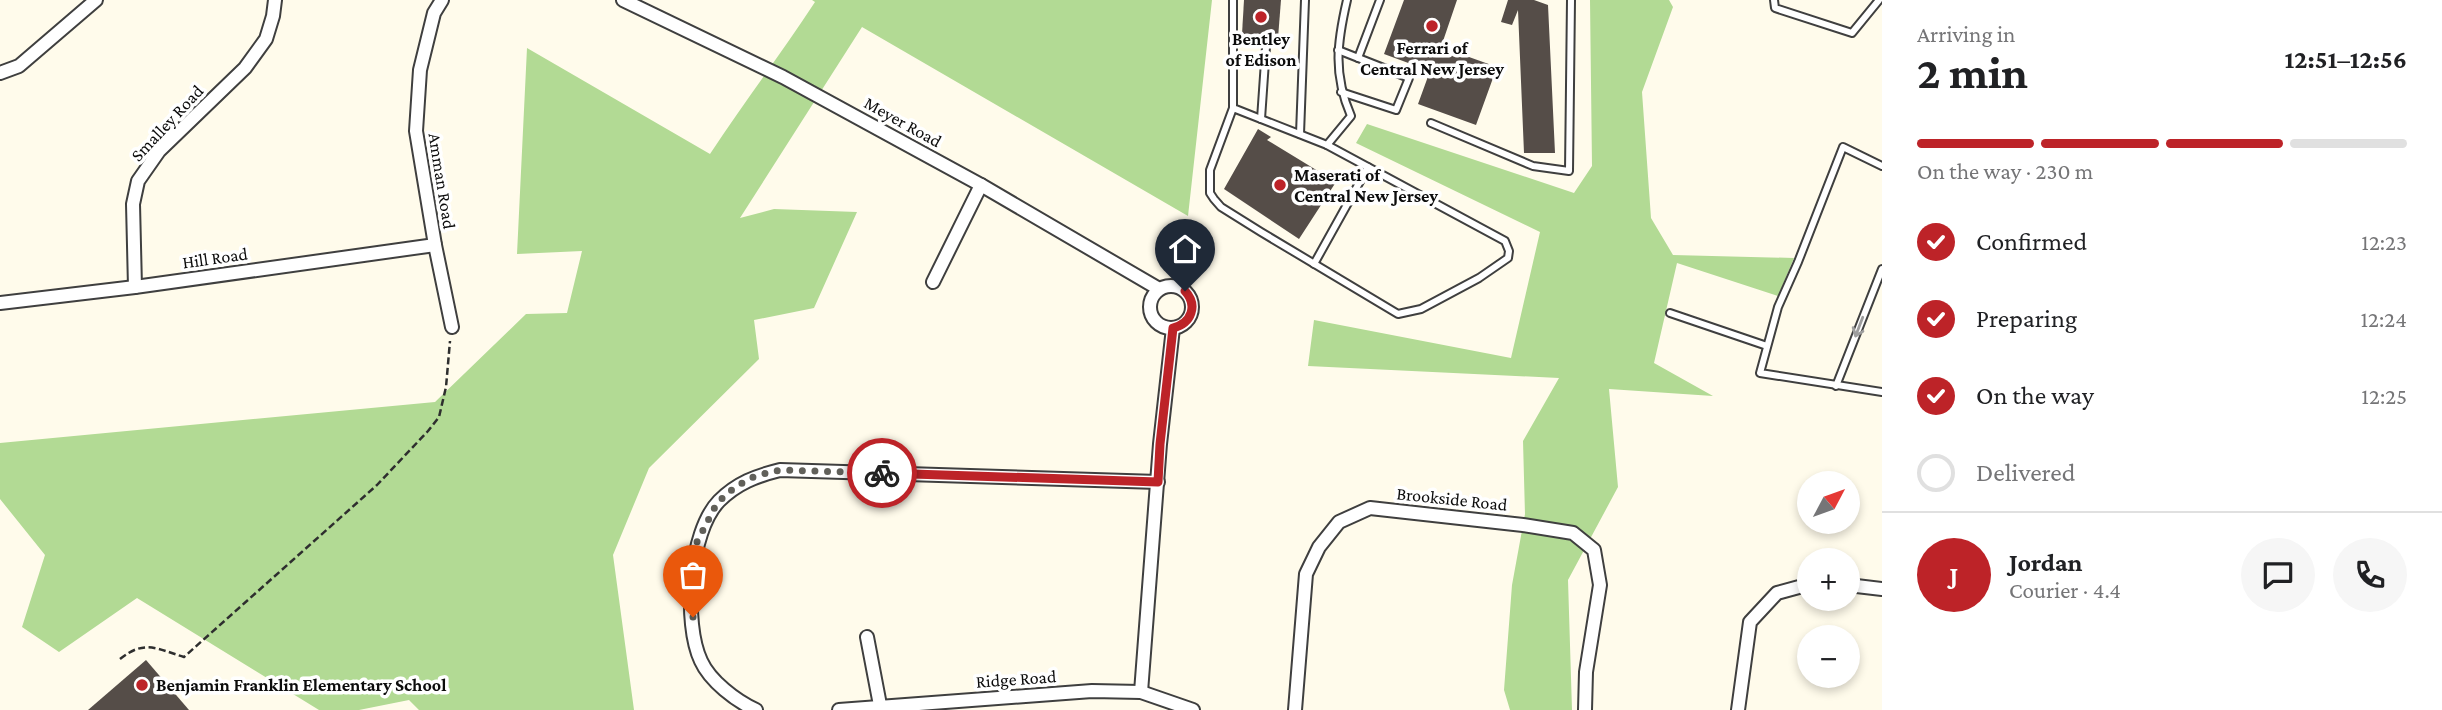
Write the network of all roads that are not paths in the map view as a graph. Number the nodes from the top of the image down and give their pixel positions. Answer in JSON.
{"nodes":[{"id":1,"x":96,"y":0,"type":"edge"},
{"id":2,"x":275,"y":0,"type":"edge"},
{"id":3,"x":442,"y":0,"type":"edge"},
{"id":4,"x":623,"y":0,"type":"edge"},
{"id":5,"x":1233,"y":0,"type":"edge"},
{"id":6,"x":1306,"y":0,"type":"edge"},
{"id":7,"x":1347,"y":0,"type":"edge"},
{"id":8,"x":1380,"y":0,"type":"edge"},
{"id":9,"x":1572,"y":0,"type":"edge"},
{"id":10,"x":1774,"y":0,"type":"edge"},
{"id":11,"x":1879,"y":0,"type":"edge"},
{"id":12,"x":1266,"y":47,"type":"dead end"},
{"id":13,"x":1338,"y":50,"type":"junction"},
{"id":14,"x":1358,"y":58,"type":"junction"},
{"id":15,"x":0,"y":73,"type":"edge"},
{"id":16,"x":1340,"y":92,"type":"junction"},
{"id":17,"x":1233,"y":108,"type":"junction"},
{"id":18,"x":1261,"y":119,"type":"junction"},
{"id":19,"x":1431,"y":123,"type":"dead end"},
{"id":20,"x":1300,"y":134,"type":"junction"},
{"id":21,"x":1327,"y":145,"type":"junction"},
{"id":22,"x":1882,"y":166,"type":"edge"},
{"id":23,"x":1368,"y":167,"type":"junction"},
{"id":24,"x":981,"y":185,"type":"junction"},
{"id":25,"x":435,"y":245,"type":"junction"},
{"id":26,"x":1314,"y":264,"type":"junction"},
{"id":27,"x":1882,"y":268,"type":"edge"},
{"id":28,"x":933,"y":282,"type":"dead end"},
{"id":29,"x":135,"y":287,"type":"junction"},
{"id":30,"x":1159,"y":289,"type":"junction"},
{"id":31,"x":0,"y":303,"type":"edge"},
{"id":32,"x":1670,"y":313,"type":"dead end"},
{"id":33,"x":452,"y":327,"type":"road end"},
{"id":34,"x":1173,"y":328,"type":"junction"},
{"id":35,"x":1767,"y":346,"type":"junction"},
{"id":36,"x":1836,"y":386,"type":"junction"},
{"id":37,"x":1882,"y":393,"type":"edge"},
{"id":38,"x":1158,"y":482,"type":"junction"},
{"id":39,"x":1860,"y":586,"type":"edge"},
{"id":40,"x":1797,"y":588,"type":"edge"},
{"id":41,"x":1882,"y":589,"type":"edge"},
{"id":42,"x":867,"y":637,"type":"dead end"},
{"id":43,"x":1141,"y":692,"type":"junction"},
{"id":44,"x":880,"y":705,"type":"junction"},
{"id":45,"x":756,"y":710,"type":"edge"},
{"id":46,"x":839,"y":710,"type":"edge"},
{"id":47,"x":1193,"y":710,"type":"edge"},
{"id":48,"x":1295,"y":710,"type":"edge"},
{"id":49,"x":1585,"y":710,"type":"edge"},
{"id":50,"x":1738,"y":710,"type":"edge"}],
"edges":[{"from":1,"to":15,"type":"street"},
{"from":2,"to":29,"type":"street","name":"Smalley Road"},
{"from":3,"to":25,"type":"street","name":"Amman Road"},
{"from":4,"to":24,"type":"street","name":"Meyer Road"},
{"from":5,"to":17,"type":"lane"},
{"from":6,"to":20,"type":"lane"},
{"from":7,"to":13,"type":"lane"},
{"from":8,"to":14,"type":"lane"},
{"from":9,"to":19,"type":"lane"},
{"from":10,"to":11,"type":"lane"},
{"from":12,"to":18,"type":"lane"},
{"from":13,"to":14,"type":"lane"},
{"from":13,"to":16,"type":"lane"},
{"from":14,"to":16,"type":"lane"},
{"from":16,"to":21,"type":"lane"},
{"from":17,"to":18,"type":"lane"},
{"from":17,"to":26,"type":"lane"},
{"from":18,"to":20,"type":"lane"},
{"from":20,"to":21,"type":"lane"},
{"from":21,"to":23,"type":"lane"},
{"from":22,"to":35,"type":"lane"},
{"from":23,"to":26,"type":"lane"},
{"from":23,"to":26,"type":"lane"},
{"from":24,"to":28,"type":"street"},
{"from":24,"to":30,"type":"street","name":"Meyer Road"},
{"from":25,"to":29,"type":"street","name":"Hill Road"},
{"from":25,"to":33,"type":"street","name":"Amman Road"},
{"from":27,"to":36,"type":"lane","one_way":true},
{"from":29,"to":31,"type":"street","name":"Hill Road"},
{"from":30,"to":34,"type":"street"},
{"from":30,"to":34,"type":"street","name":"Meyer Road"},
{"from":32,"to":35,"type":"lane"},
{"from":34,"to":38,"type":"street","name":"Meyer Road"},
{"from":35,"to":36,"type":"lane"},
{"from":36,"to":37,"type":"lane"},
{"from":38,"to":43,"type":"street","name":"Meyer Road"},
{"from":38,"to":45,"type":"street"},
{"from":39,"to":41,"type":"street"},
{"from":40,"to":50,"type":"street"},
{"from":42,"to":44,"type":"street"},
{"from":43,"to":44,"type":"street","name":"Ridge Road"},
{"from":43,"to":47,"type":"street","name":"Ridge Road"},
{"from":44,"to":46,"type":"street","name":"Ridge Road"},
{"from":48,"to":49,"type":"street","name":"Brookside Road"}]}
